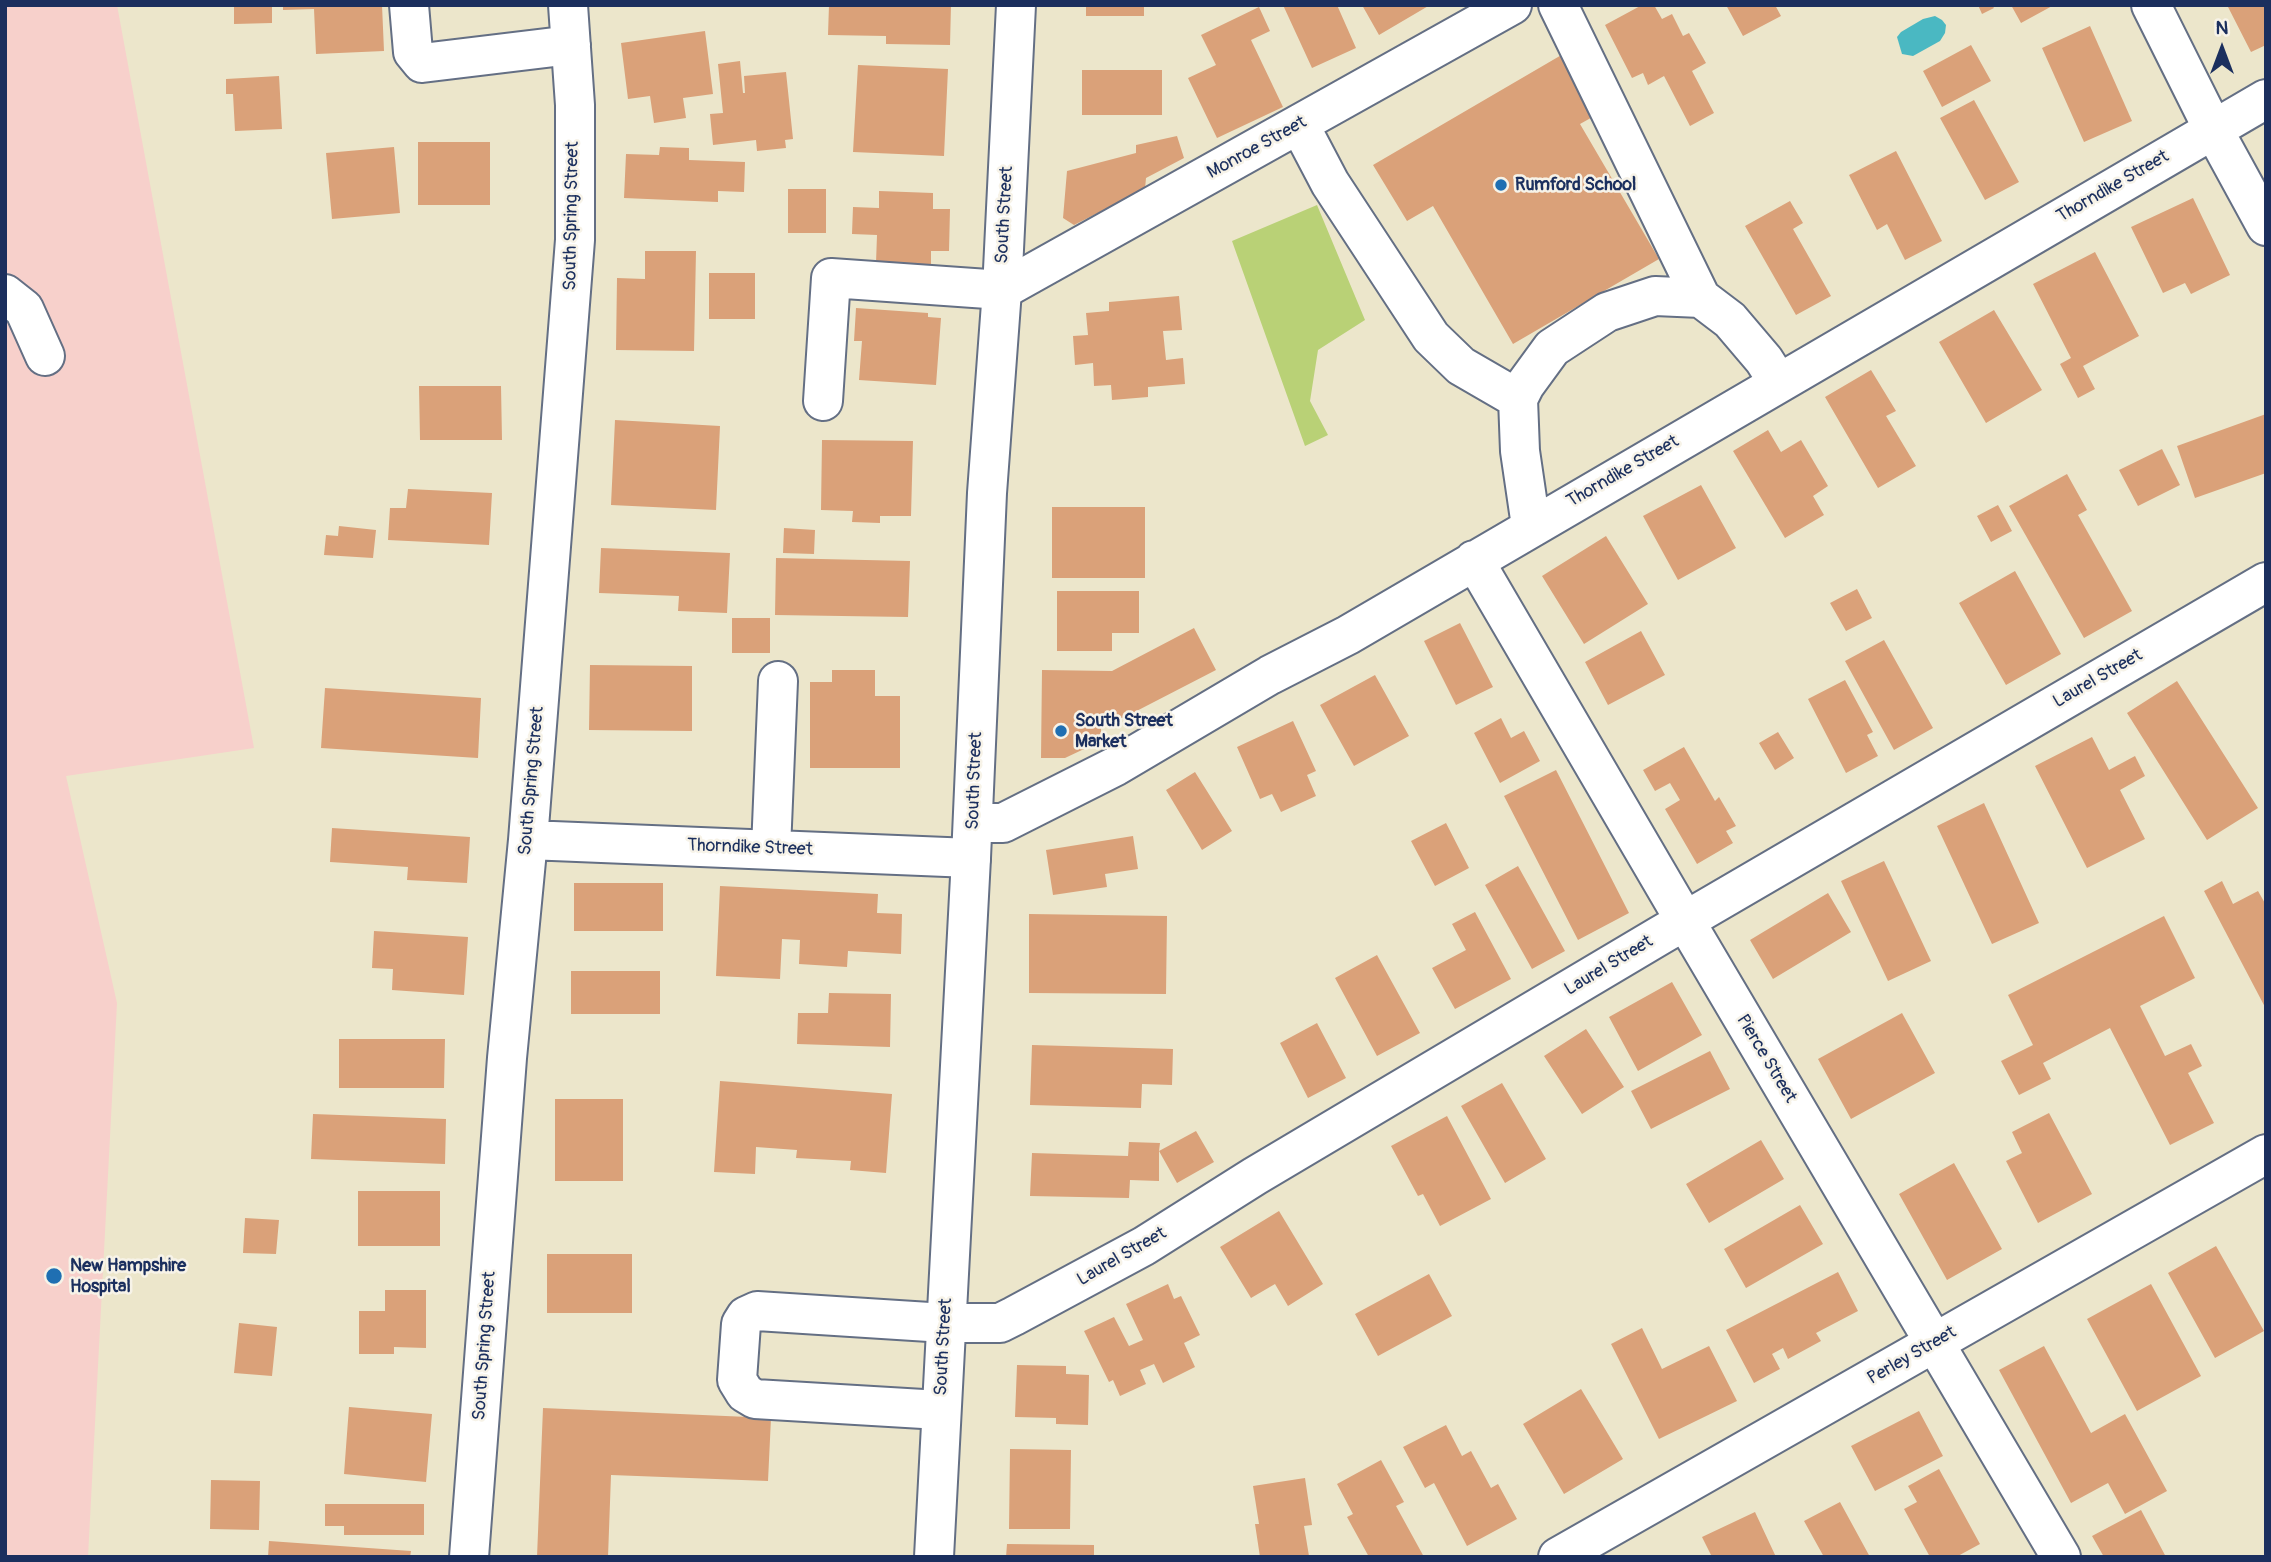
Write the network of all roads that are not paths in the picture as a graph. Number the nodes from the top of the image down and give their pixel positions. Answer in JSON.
{"nodes":[{"id":1,"x":409,"y":5,"type":"edge"},
{"id":2,"x":568,"y":5,"type":"edge"},
{"id":3,"x":1016,"y":5,"type":"edge"},
{"id":4,"x":1512,"y":5,"type":"edge"},
{"id":5,"x":1558,"y":5,"type":"edge"},
{"id":6,"x":2151,"y":5,"type":"edge"},
{"id":7,"x":571,"y":45,"type":"junction"},
{"id":8,"x":2266,"y":99,"type":"edge"},
{"id":9,"x":1299,"y":124,"type":"junction"},
{"id":10,"x":2213,"y":129,"type":"junction"},
{"id":11,"x":2266,"y":226,"type":"edge"},
{"id":12,"x":1002,"y":290,"type":"junction"},
{"id":13,"x":5,"y":294,"type":"edge"},
{"id":14,"x":1701,"y":298,"type":"junction"},
{"id":15,"x":45,"y":356,"type":"dead end"},
{"id":16,"x":1778,"y":382,"type":"junction"},
{"id":17,"x":1518,"y":399,"type":"junction"},
{"id":18,"x":823,"y":401,"type":"dead end"},
{"id":19,"x":1531,"y":526,"type":"junction"},
{"id":20,"x":1474,"y":559,"type":"junction"},
{"id":21,"x":2266,"y":582,"type":"edge"},
{"id":22,"x":778,"y":681,"type":"dead end"},
{"id":23,"x":528,"y":839,"type":"junction"},
{"id":24,"x":972,"y":840,"type":"junction"},
{"id":25,"x":771,"y":849,"type":"junction"},
{"id":26,"x":1685,"y":921,"type":"junction"},
{"id":27,"x":2266,"y":1154,"type":"edge"},
{"id":28,"x":945,"y":1323,"type":"junction"},
{"id":29,"x":1934,"y":1344,"type":"junction"},
{"id":30,"x":940,"y":1410,"type":"junction"},
{"id":31,"x":469,"y":1557,"type":"edge"},
{"id":32,"x":934,"y":1557,"type":"edge"},
{"id":33,"x":1558,"y":1557,"type":"edge"},
{"id":34,"x":2061,"y":1557,"type":"edge"}],
"edges":[{"from":1,"to":7,"type":"street"},
{"from":2,"to":7,"type":"street","name":"South Spring Street"},
{"from":3,"to":12,"type":"street","name":"South Street"},
{"from":4,"to":9,"type":"street","name":"Monroe Street"},
{"from":5,"to":14,"type":"street"},
{"from":6,"to":10,"type":"street"},
{"from":7,"to":23,"type":"street","name":"South Spring Street"},
{"from":8,"to":10,"type":"street","name":"Thorndike Street"},
{"from":9,"to":12,"type":"street","name":"Monroe Street"},
{"from":9,"to":17,"type":"street"},
{"from":10,"to":11,"type":"street"},
{"from":10,"to":16,"type":"street","name":"Thorndike Street"},
{"from":12,"to":18,"type":"street"},
{"from":12,"to":24,"type":"street","name":"South Street"},
{"from":13,"to":15,"type":"street"},
{"from":14,"to":16,"type":"street"},
{"from":14,"to":17,"type":"street"},
{"from":16,"to":19,"type":"street","name":"Thorndike Street"},
{"from":17,"to":19,"type":"street"},
{"from":19,"to":20,"type":"street","name":"Thorndike Street"},
{"from":20,"to":24,"type":"street","name":"Thorndike Street"},
{"from":20,"to":26,"type":"street","name":"Pierce Street"},
{"from":21,"to":26,"type":"street","name":"Laurel Street"},
{"from":22,"to":25,"type":"street"},
{"from":23,"to":25,"type":"street","name":"Thorndike Street"},
{"from":23,"to":31,"type":"street","name":"South Spring Street"},
{"from":24,"to":25,"type":"street","name":"Thorndike Street"},
{"from":24,"to":28,"type":"street","name":"South Street"},
{"from":26,"to":28,"type":"street","name":"Laurel Street"},
{"from":26,"to":29,"type":"street","name":"Pierce Street"},
{"from":27,"to":29,"type":"street","name":"Perley Street"},
{"from":28,"to":30,"type":"street","name":"South Street"},
{"from":28,"to":30,"type":"street","name":"Laurel Street"},
{"from":29,"to":33,"type":"street","name":"Perley Street"},
{"from":29,"to":34,"type":"street","name":"Pierce Street"},
{"from":30,"to":32,"type":"street","name":"South Street"}]}
